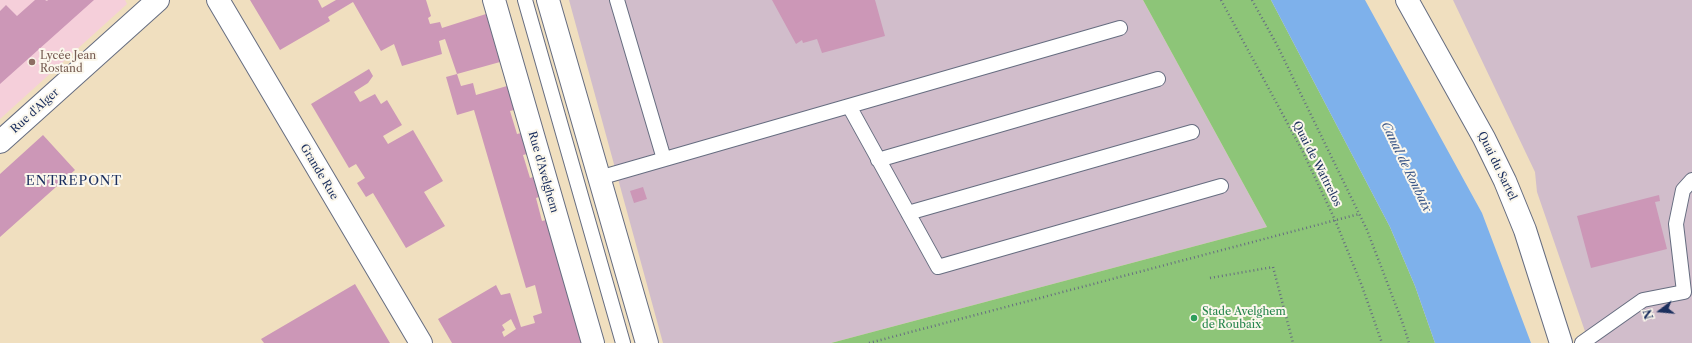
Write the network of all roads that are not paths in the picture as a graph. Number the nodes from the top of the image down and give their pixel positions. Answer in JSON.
{"nodes":[{"id":1,"x":158,"y":0,"type":"edge"},
{"id":2,"x":218,"y":0,"type":"edge"},
{"id":3,"x":494,"y":0,"type":"edge"},
{"id":4,"x":525,"y":0,"type":"edge"},
{"id":5,"x":548,"y":0,"type":"edge"},
{"id":6,"x":617,"y":0,"type":"edge"},
{"id":7,"x":1407,"y":0,"type":"edge"},
{"id":8,"x":1120,"y":28,"type":"dead end"},
{"id":9,"x":1158,"y":79,"type":"dead end"},
{"id":10,"x":848,"y":106,"type":"junction"},
{"id":11,"x":1192,"y":132,"type":"dead end"},
{"id":12,"x":0,"y":142,"type":"edge"},
{"id":13,"x":664,"y":159,"type":"junction"},
{"id":14,"x":878,"y":160,"type":"junction"},
{"id":15,"x":599,"y":178,"type":"junction"},
{"id":16,"x":1692,"y":180,"type":"edge"},
{"id":17,"x":1221,"y":186,"type":"dead end"},
{"id":18,"x":908,"y":213,"type":"junction"},
{"id":19,"x":421,"y":343,"type":"edge"},
{"id":20,"x":593,"y":343,"type":"edge"},
{"id":21,"x":623,"y":343,"type":"edge"},
{"id":22,"x":647,"y":343,"type":"edge"},
{"id":23,"x":1561,"y":343,"type":"edge"},
{"id":24,"x":1582,"y":343,"type":"edge"}],
"edges":[{"from":1,"to":12,"type":"street","name":"Rue d'Alger"},
{"from":2,"to":19,"type":"street","name":"Grande Rue"},
{"from":3,"to":20,"type":"street","name":"Rue d'Avelghem"},
{"from":4,"to":21,"type":"lane"},
{"from":5,"to":15,"type":"street"},
{"from":6,"to":13,"type":"lane"},
{"from":7,"to":23,"type":"street","name":"Quai du Sartel"},
{"from":8,"to":10,"type":"lane"},
{"from":9,"to":14,"type":"lane"},
{"from":10,"to":13,"type":"lane"},
{"from":10,"to":14,"type":"lane"},
{"from":11,"to":18,"type":"lane"},
{"from":13,"to":15,"type":"lane"},
{"from":14,"to":18,"type":"lane"},
{"from":15,"to":22,"type":"street"},
{"from":16,"to":24,"type":"lane"},
{"from":17,"to":18,"type":"lane"}]}
